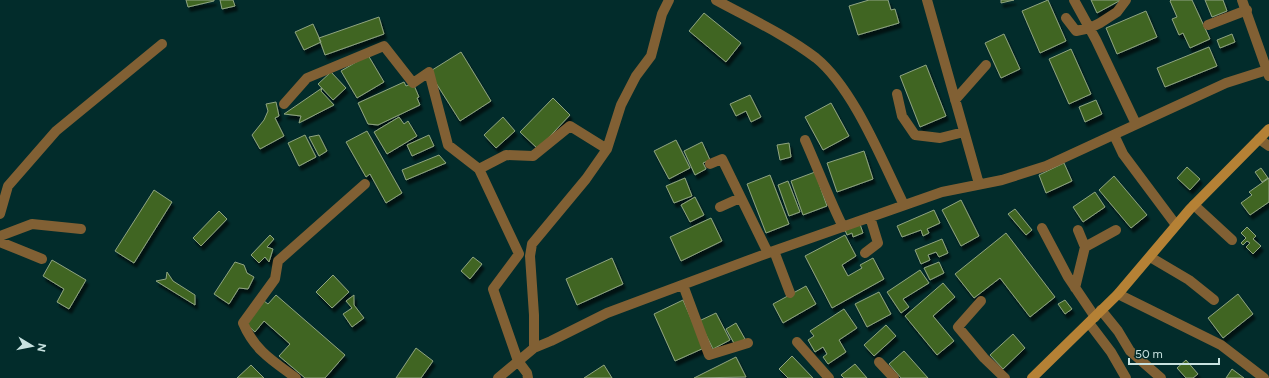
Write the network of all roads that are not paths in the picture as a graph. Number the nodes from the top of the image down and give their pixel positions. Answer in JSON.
{"nodes":[{"id":1,"x":669,"y":0,"type":"edge"},
{"id":2,"x":716,"y":0,"type":"edge"},
{"id":3,"x":927,"y":0,"type":"edge"},
{"id":4,"x":1074,"y":0,"type":"edge"},
{"id":5,"x":1126,"y":0,"type":"edge"},
{"id":6,"x":1242,"y":0,"type":"edge"},
{"id":7,"x":1247,"y":10,"type":"junction"},
{"id":8,"x":1066,"y":18,"type":"dead end"},
{"id":9,"x":1208,"y":25,"type":"dead end"},
{"id":10,"x":1090,"y":28,"type":"junction"},
{"id":11,"x":162,"y":44,"type":"dead end"},
{"id":12,"x":986,"y":66,"type":"dead end"},
{"id":13,"x":1268,"y":73,"type":"edge"},
{"id":14,"x":897,"y":94,"type":"dead end"},
{"id":15,"x":955,"y":100,"type":"junction"},
{"id":16,"x":284,"y":104,"type":"dead end"},
{"id":17,"x":1136,"y":124,"type":"junction"},
{"id":18,"x":1269,"y":129,"type":"edge"},
{"id":19,"x":964,"y":132,"type":"junction"},
{"id":20,"x":1114,"y":135,"type":"junction"},
{"id":21,"x":805,"y":140,"type":"dead end"},
{"id":22,"x":1259,"y":140,"type":"junction"},
{"id":23,"x":1269,"y":146,"type":"edge"},
{"id":24,"x":607,"y":148,"type":"junction"},
{"id":25,"x":710,"y":164,"type":"dead end"},
{"id":26,"x":479,"y":168,"type":"junction"},
{"id":27,"x":365,"y":184,"type":"dead end"},
{"id":28,"x":979,"y":184,"type":"junction"},
{"id":29,"x":740,"y":198,"type":"junction"},
{"id":30,"x":904,"y":205,"type":"junction"},
{"id":31,"x":1194,"y":205,"type":"junction"},
{"id":32,"x":720,"y":207,"type":"dead end"},
{"id":33,"x":0,"y":214,"type":"edge"},
{"id":34,"x":870,"y":217,"type":"junction"},
{"id":35,"x":1176,"y":225,"type":"junction"},
{"id":36,"x":843,"y":227,"type":"junction"},
{"id":37,"x":1042,"y":228,"type":"dead end"},
{"id":38,"x":81,"y":229,"type":"dead end"},
{"id":39,"x":1078,"y":230,"type":"dead end"},
{"id":40,"x":1116,"y":230,"type":"dead end"},
{"id":41,"x":0,"y":236,"type":"edge"},
{"id":42,"x":1232,"y":240,"type":"dead end"},
{"id":43,"x":0,"y":242,"type":"edge"},
{"id":44,"x":1085,"y":247,"type":"junction"},
{"id":45,"x":771,"y":252,"type":"junction"},
{"id":46,"x":865,"y":253,"type":"dead end"},
{"id":47,"x":1150,"y":257,"type":"junction"},
{"id":48,"x":42,"y":259,"type":"dead end"},
{"id":49,"x":683,"y":285,"type":"junction"},
{"id":50,"x":1075,"y":288,"type":"junction"},
{"id":51,"x":790,"y":293,"type":"dead end"},
{"id":52,"x":1118,"y":294,"type":"junction"},
{"id":53,"x":1214,"y":300,"type":"dead end"},
{"id":54,"x":981,"y":301,"type":"dead end"},
{"id":55,"x":1095,"y":317,"type":"junction"},
{"id":56,"x":797,"y":342,"type":"dead end"},
{"id":57,"x":748,"y":343,"type":"dead end"},
{"id":58,"x":534,"y":348,"type":"junction"},
{"id":59,"x":518,"y":361,"type":"junction"},
{"id":60,"x":879,"y":362,"type":"dead end"},
{"id":61,"x":296,"y":378,"type":"edge"},
{"id":62,"x":498,"y":378,"type":"edge"},
{"id":63,"x":528,"y":378,"type":"edge"},
{"id":64,"x":829,"y":378,"type":"edge"},
{"id":65,"x":894,"y":378,"type":"edge"},
{"id":66,"x":1005,"y":378,"type":"edge"},
{"id":67,"x":1032,"y":378,"type":"edge"},
{"id":68,"x":1126,"y":378,"type":"edge"},
{"id":69,"x":1161,"y":378,"type":"edge"},
{"id":70,"x":1264,"y":378,"type":"edge"}],
"edges":[{"from":1,"to":24,"type":"street"},
{"from":2,"to":30,"type":"street"},
{"from":3,"to":15,"type":"street"},
{"from":4,"to":10,"type":"street"},
{"from":5,"to":10,"type":"street"},
{"from":6,"to":7,"type":"street"},
{"from":7,"to":9,"type":"street"},
{"from":7,"to":13,"type":"street"},
{"from":8,"to":10,"type":"street"},
{"from":10,"to":17,"type":"street"},
{"from":11,"to":33,"type":"street"},
{"from":12,"to":15,"type":"street"},
{"from":13,"to":17,"type":"street"},
{"from":14,"to":19,"type":"street"},
{"from":15,"to":19,"type":"street"},
{"from":16,"to":26,"type":"street"},
{"from":17,"to":20,"type":"street"},
{"from":18,"to":22,"type":"main road"},
{"from":19,"to":28,"type":"street"},
{"from":20,"to":28,"type":"street"},
{"from":20,"to":35,"type":"street"},
{"from":21,"to":36,"type":"street"},
{"from":22,"to":23,"type":"street"},
{"from":22,"to":31,"type":"main road"},
{"from":24,"to":26,"type":"street"},
{"from":24,"to":58,"type":"street"},
{"from":25,"to":29,"type":"street"},
{"from":26,"to":59,"type":"street"},
{"from":27,"to":61,"type":"street"},
{"from":28,"to":30,"type":"street"},
{"from":29,"to":32,"type":"street"},
{"from":29,"to":45,"type":"street"},
{"from":30,"to":34,"type":"street"},
{"from":31,"to":35,"type":"main road"},
{"from":31,"to":42,"type":"street"},
{"from":34,"to":36,"type":"street"},
{"from":34,"to":46,"type":"street"},
{"from":35,"to":47,"type":"main road"},
{"from":36,"to":45,"type":"street"},
{"from":37,"to":50,"type":"street"},
{"from":38,"to":41,"type":"street"},
{"from":39,"to":44,"type":"street"},
{"from":40,"to":44,"type":"street"},
{"from":43,"to":48,"type":"street"},
{"from":44,"to":50,"type":"street"},
{"from":45,"to":49,"type":"street"},
{"from":45,"to":51,"type":"street"},
{"from":47,"to":52,"type":"main road"},
{"from":47,"to":53,"type":"street"},
{"from":49,"to":57,"type":"street"},
{"from":49,"to":58,"type":"street"},
{"from":50,"to":55,"type":"street"},
{"from":52,"to":55,"type":"main road"},
{"from":52,"to":70,"type":"street"},
{"from":54,"to":66,"type":"street"},
{"from":55,"to":67,"type":"main road"},
{"from":55,"to":68,"type":"street"},
{"from":55,"to":69,"type":"street"},
{"from":56,"to":64,"type":"street"},
{"from":58,"to":59,"type":"street"},
{"from":59,"to":62,"type":"street"},
{"from":59,"to":63,"type":"street"},
{"from":60,"to":65,"type":"street"}]}
